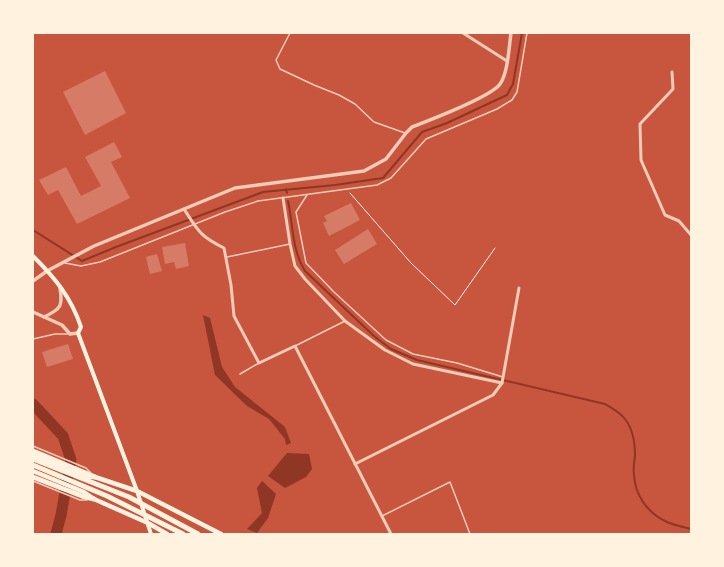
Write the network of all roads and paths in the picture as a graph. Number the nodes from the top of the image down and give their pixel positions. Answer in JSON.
{"nodes":[{"id":1,"x":290,"y":33,"type":"edge"},
{"id":2,"x":463,"y":33,"type":"edge"},
{"id":3,"x":511,"y":33,"type":"edge"},
{"id":4,"x":527,"y":33,"type":"edge"},
{"id":5,"x":507,"y":61,"type":"junction"},
{"id":6,"x":672,"y":72,"type":"dead end"},
{"id":7,"x":406,"y":133,"type":"junction"},
{"id":8,"x":347,"y":189,"type":"junction"},
{"id":9,"x":307,"y":194,"type":"junction"},
{"id":10,"x":283,"y":198,"type":"junction"},
{"id":11,"x":184,"y":209,"type":"junction"},
{"id":12,"x":193,"y":223,"type":"junction"},
{"id":13,"x":691,"y":235,"type":"edge"},
{"id":14,"x":290,"y":244,"type":"junction"},
{"id":15,"x":494,"y":248,"type":"dead end"},
{"id":16,"x":33,"y":256,"type":"edge"},
{"id":17,"x":226,"y":258,"type":"junction"},
{"id":18,"x":65,"y":263,"type":"junction"},
{"id":19,"x":48,"y":271,"type":"junction"},
{"id":20,"x":33,"y":281,"type":"edge"},
{"id":21,"x":60,"y":286,"type":"junction"},
{"id":22,"x":519,"y":288,"type":"dead end"},
{"id":23,"x":33,"y":312,"type":"edge"},
{"id":24,"x":44,"y":317,"type":"junction"},
{"id":25,"x":345,"y":321,"type":"junction"},
{"id":26,"x":78,"y":333,"type":"junction"},
{"id":27,"x":70,"y":334,"type":"junction"},
{"id":28,"x":33,"y":339,"type":"edge"},
{"id":29,"x":295,"y":346,"type":"junction"},
{"id":30,"x":259,"y":363,"type":"junction"},
{"id":31,"x":240,"y":374,"type":"dead end"},
{"id":32,"x":503,"y":377,"type":"junction"},
{"id":33,"x":502,"y":383,"type":"junction"},
{"id":34,"x":33,"y":446,"type":"edge"},
{"id":35,"x":33,"y":451,"type":"edge"},
{"id":36,"x":33,"y":455,"type":"edge"},
{"id":37,"x":33,"y":460,"type":"edge"},
{"id":38,"x":64,"y":463,"type":"junction"},
{"id":39,"x":355,"y":464,"type":"junction"},
{"id":40,"x":33,"y":465,"type":"edge"},
{"id":41,"x":33,"y":471,"type":"edge"},
{"id":42,"x":33,"y":477,"type":"edge"},
{"id":43,"x":94,"y":477,"type":"joint"},
{"id":44,"x":33,"y":482,"type":"edge"},
{"id":45,"x":61,"y":487,"type":"junction"},
{"id":46,"x":137,"y":491,"type":"junction"},
{"id":47,"x":94,"y":499,"type":"joint"},
{"id":48,"x":382,"y":516,"type":"junction"},
{"id":49,"x":148,"y":523,"type":"junction"},
{"id":50,"x":151,"y":534,"type":"edge"},
{"id":51,"x":167,"y":534,"type":"edge"},
{"id":52,"x":183,"y":534,"type":"edge"},
{"id":53,"x":198,"y":534,"type":"edge"},
{"id":54,"x":220,"y":534,"type":"edge"},
{"id":55,"x":391,"y":534,"type":"edge"},
{"id":56,"x":470,"y":534,"type":"edge"}],
"edges":[{"from":1,"to":7,"type":"lane"},
{"from":2,"to":5,"type":"street"},
{"from":3,"to":5,"type":"street"},
{"from":4,"to":8,"type":"lane"},
{"from":5,"to":7,"type":"street"},
{"from":6,"to":13,"type":"street"},
{"from":7,"to":11,"type":"street"},
{"from":8,"to":9,"type":"lane"},
{"from":8,"to":15,"type":"path"},
{"from":9,"to":10,"type":"lane"},
{"from":9,"to":32,"type":"lane"},
{"from":10,"to":12,"type":"lane"},
{"from":10,"to":14,"type":"street"},
{"from":11,"to":12,"type":"street"},
{"from":11,"to":18,"type":"street"},
{"from":12,"to":17,"type":"street"},
{"from":12,"to":18,"type":"lane"},
{"from":14,"to":17,"type":"lane"},
{"from":14,"to":25,"type":"street"},
{"from":16,"to":19,"type":"main road"},
{"from":17,"to":30,"type":"street"},
{"from":18,"to":19,"type":"street"},
{"from":19,"to":20,"type":"street"},
{"from":19,"to":21,"type":"main road"},
{"from":21,"to":24,"type":"street"},
{"from":21,"to":26,"type":"main road"},
{"from":22,"to":32,"type":"street"},
{"from":23,"to":24,"type":"street"},
{"from":24,"to":27,"type":"street"},
{"from":25,"to":29,"type":"lane"},
{"from":25,"to":33,"type":"street"},
{"from":26,"to":27,"type":"street"},
{"from":26,"to":46,"type":"main road"},
{"from":27,"to":28,"type":"lane"},
{"from":29,"to":30,"type":"street"},
{"from":29,"to":39,"type":"street"},
{"from":30,"to":31,"type":"lane"},
{"from":32,"to":33,"type":"street"},
{"from":33,"to":39,"type":"street"},
{"from":34,"to":38,"type":"lane"},
{"from":35,"to":38,"type":"highway"},
{"from":36,"to":38,"type":"main road"},
{"from":37,"to":53,"type":"highway"},
{"from":38,"to":43,"type":"highway"},
{"from":39,"to":48,"type":"street"},
{"from":40,"to":52,"type":"highway"},
{"from":41,"to":45,"type":"main road"},
{"from":42,"to":45,"type":"highway"},
{"from":43,"to":46,"type":"main road"},
{"from":44,"to":45,"type":"lane"},
{"from":45,"to":47,"type":"highway"},
{"from":46,"to":49,"type":"main road"},
{"from":46,"to":54,"type":"main road"},
{"from":47,"to":49,"type":"main road"},
{"from":48,"to":55,"type":"street"},
{"from":48,"to":56,"type":"lane"},
{"from":49,"to":50,"type":"main road"},
{"from":49,"to":51,"type":"main road"}]}
